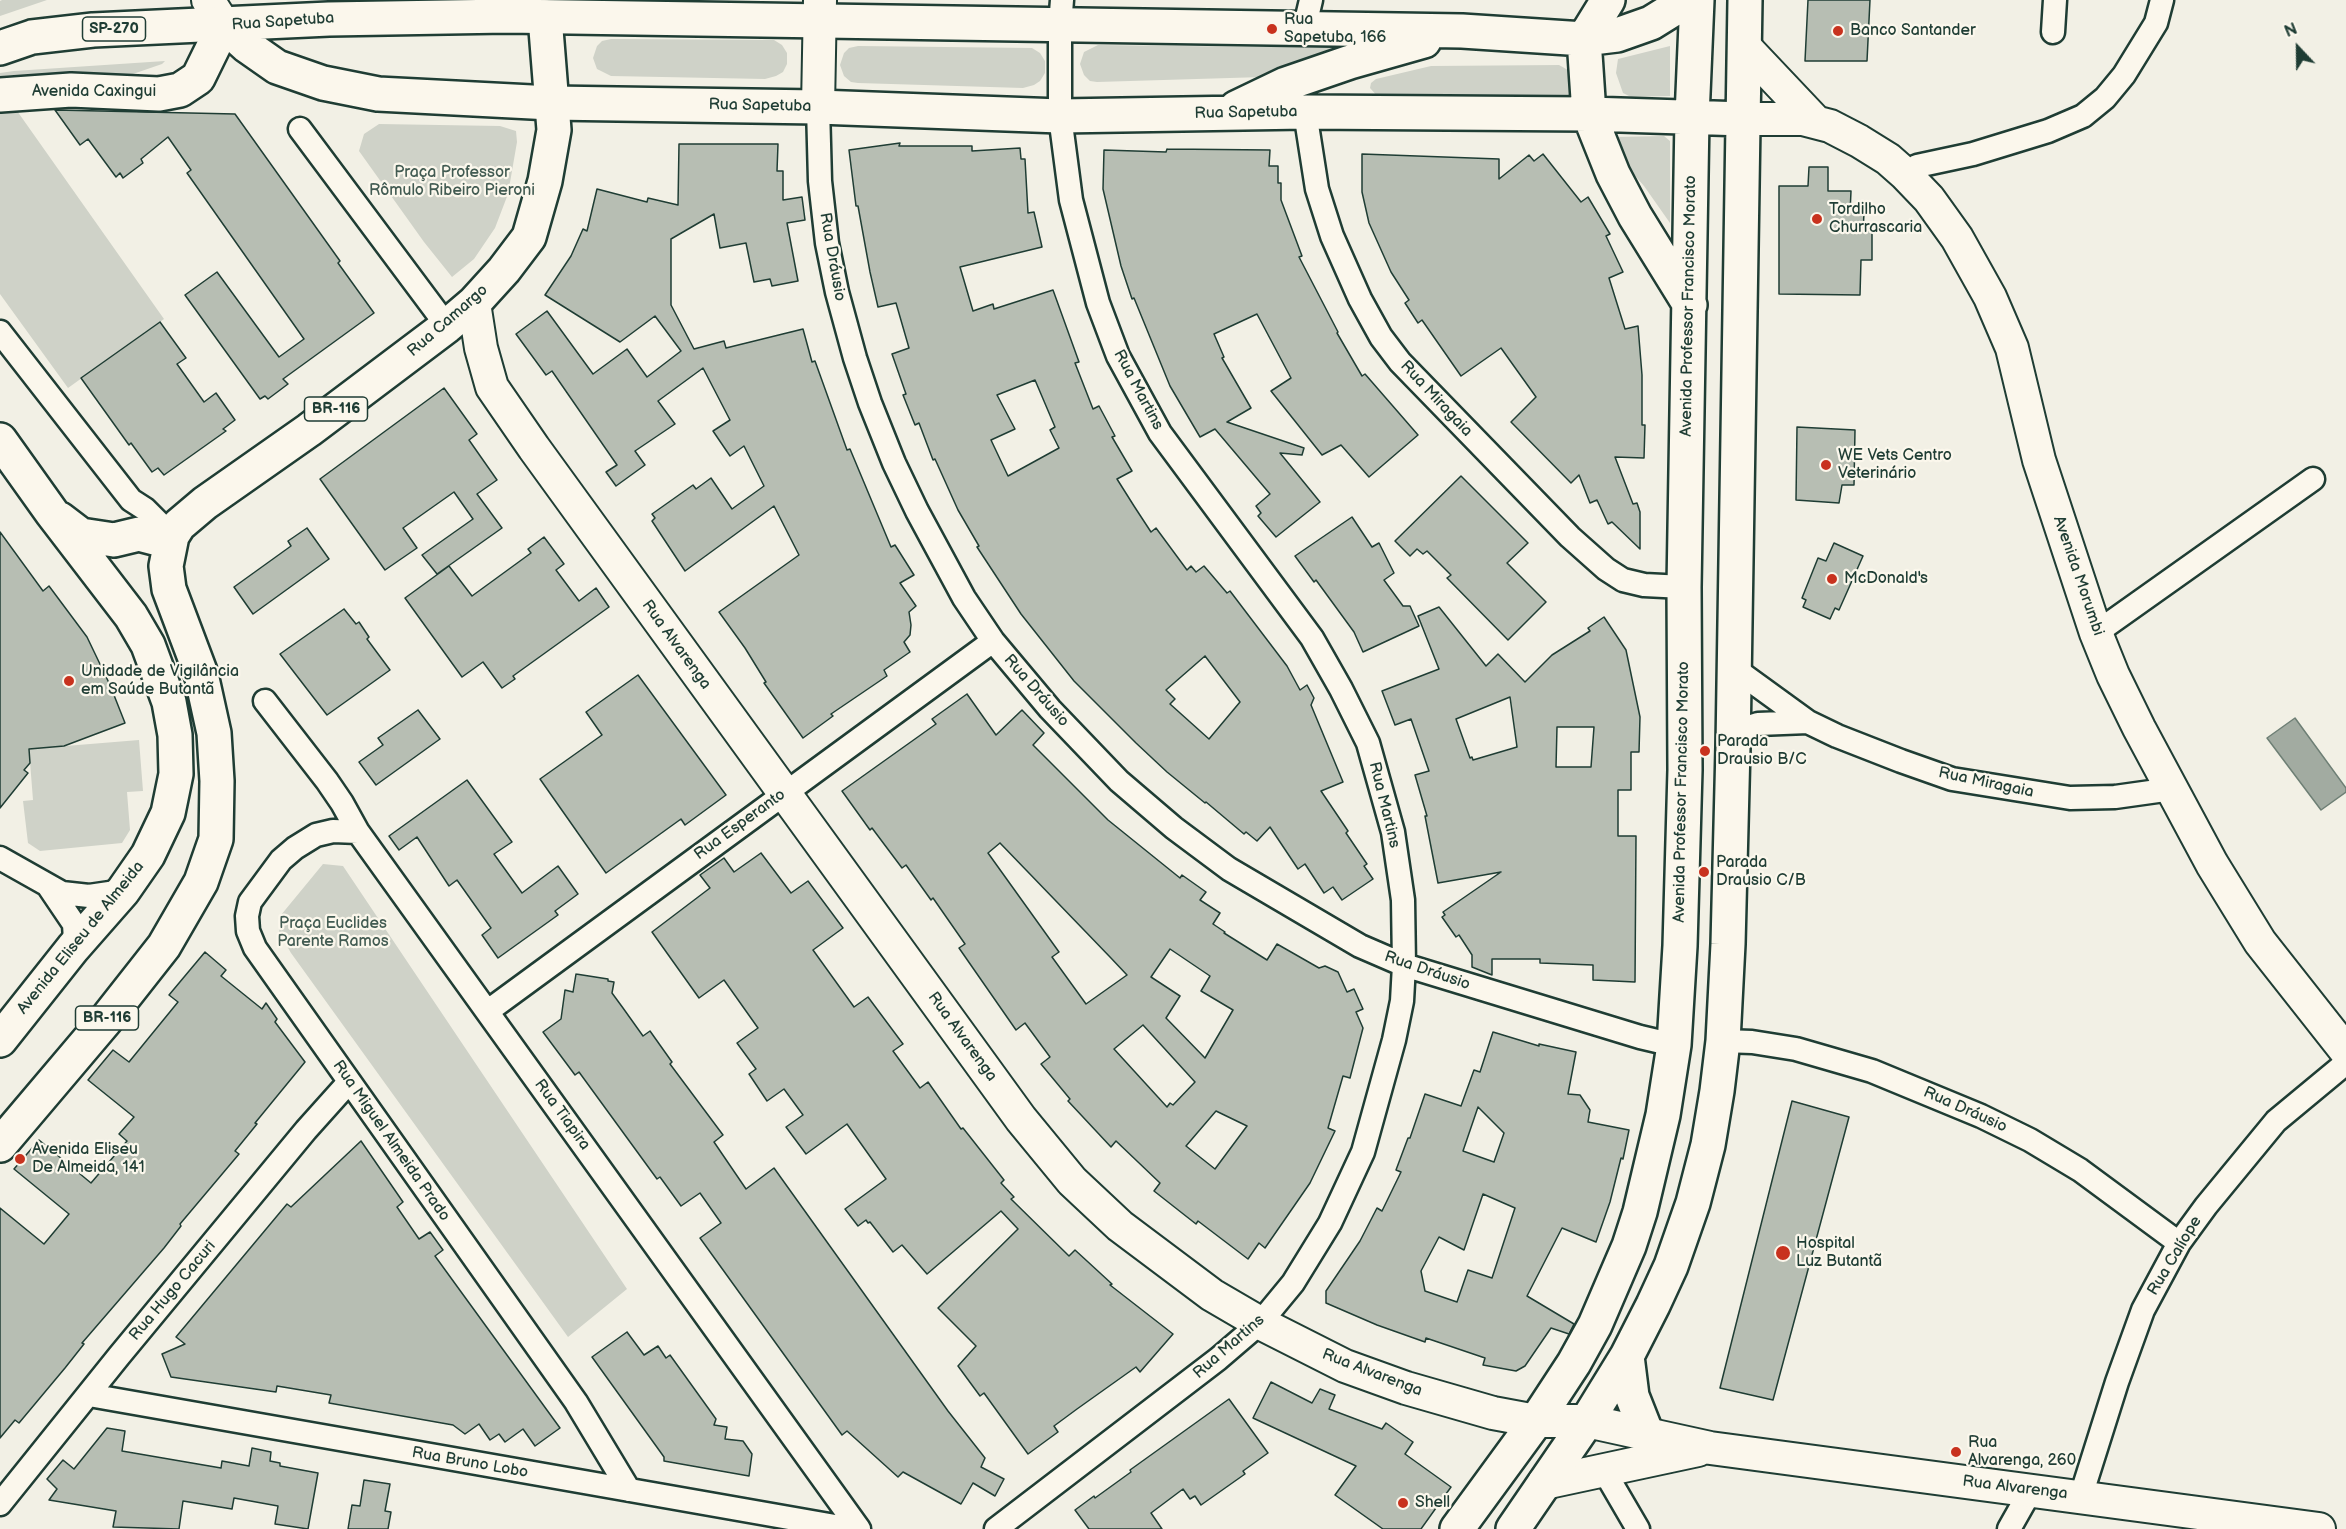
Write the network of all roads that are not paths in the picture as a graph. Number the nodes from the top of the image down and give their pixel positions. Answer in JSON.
{"nodes":[{"id":1,"x":1608,"y":0,"type":"edge"},
{"id":2,"x":1688,"y":0,"type":"edge"},
{"id":3,"x":1697,"y":0,"type":"edge"},
{"id":4,"x":1745,"y":0,"type":"edge"},
{"id":5,"x":2055,"y":0,"type":"edge"},
{"id":6,"x":2162,"y":0,"type":"edge"},
{"id":7,"x":544,"y":8,"type":"edge"},
{"id":8,"x":820,"y":11,"type":"edge"},
{"id":9,"x":216,"y":12,"type":"edge"},
{"id":10,"x":1061,"y":13,"type":"edge"},
{"id":11,"x":1308,"y":15,"type":"edge"},
{"id":12,"x":1462,"y":31,"type":"junction"},
{"id":13,"x":2053,"y":32,"type":"dead end"},
{"id":14,"x":1584,"y":39,"type":"junction"},
{"id":15,"x":1745,"y":47,"type":"junction"},
{"id":16,"x":0,"y":48,"type":"edge"},
{"id":17,"x":0,"y":94,"type":"edge"},
{"id":18,"x":551,"y":102,"type":"junction"},
{"id":19,"x":818,"y":107,"type":"junction"},
{"id":20,"x":1305,"y":112,"type":"junction"},
{"id":21,"x":1549,"y":113,"type":"junction"},
{"id":22,"x":1223,"y":114,"type":"junction"},
{"id":23,"x":1589,"y":114,"type":"junction"},
{"id":24,"x":1060,"y":116,"type":"junction"},
{"id":25,"x":1692,"y":117,"type":"junction"},
{"id":26,"x":1744,"y":119,"type":"junction"},
{"id":27,"x":1815,"y":121,"type":"junction"},
{"id":28,"x":300,"y":129,"type":"dead end"},
{"id":29,"x":1609,"y":166,"type":"junction"},
{"id":30,"x":1898,"y":168,"type":"junction"},
{"id":31,"x":474,"y":303,"type":"junction"},
{"id":32,"x":1690,"y":305,"type":"junction"},
{"id":33,"x":447,"y":326,"type":"junction"},
{"id":34,"x":0,"y":332,"type":"edge"},
{"id":35,"x":0,"y":440,"type":"edge"},
{"id":36,"x":2313,"y":479,"type":"dead end"},
{"id":37,"x":52,"y":513,"type":"junction"},
{"id":38,"x":157,"y":530,"type":"junction"},
{"id":39,"x":1684,"y":587,"type":"junction"},
{"id":40,"x":2096,"y":633,"type":"junction"},
{"id":41,"x":993,"y":641,"type":"junction"},
{"id":42,"x":1735,"y":669,"type":"junction"},
{"id":43,"x":265,"y":701,"type":"dead end"},
{"id":44,"x":1808,"y":722,"type":"junction"},
{"id":45,"x":1733,"y":732,"type":"junction"},
{"id":46,"x":2172,"y":789,"type":"junction"},
{"id":47,"x":783,"y":793,"type":"junction"},
{"id":48,"x":358,"y":832,"type":"junction"},
{"id":49,"x":0,"y":858,"type":"edge"},
{"id":50,"x":49,"y":888,"type":"junction"},
{"id":51,"x":123,"y":891,"type":"junction"},
{"id":52,"x":73,"y":948,"type":"junction"},
{"id":53,"x":1404,"y":966,"type":"junction"},
{"id":54,"x":488,"y":1011,"type":"junction"},
{"id":55,"x":0,"y":1040,"type":"edge"},
{"id":56,"x":1723,"y":1041,"type":"junction"},
{"id":57,"x":1674,"y":1045,"type":"junction"},
{"id":58,"x":2346,"y":1052,"type":"edge"},
{"id":59,"x":2346,"y":1064,"type":"edge"},
{"id":60,"x":349,"y":1082,"type":"junction"},
{"id":61,"x":0,"y":1145,"type":"edge"},
{"id":62,"x":2179,"y":1243,"type":"junction"},
{"id":63,"x":1260,"y":1323,"type":"junction"},
{"id":64,"x":1627,"y":1356,"type":"junction"},
{"id":65,"x":89,"y":1395,"type":"junction"},
{"id":66,"x":1536,"y":1421,"type":"junction"},
{"id":67,"x":1587,"y":1421,"type":"junction"},
{"id":68,"x":1647,"y":1434,"type":"junction"},
{"id":69,"x":1710,"y":1448,"type":"junction"},
{"id":70,"x":1603,"y":1469,"type":"junction"},
{"id":71,"x":1544,"y":1484,"type":"junction"},
{"id":72,"x":629,"y":1490,"type":"junction"},
{"id":73,"x":2031,"y":1490,"type":"junction"},
{"id":74,"x":2081,"y":1496,"type":"junction"},
{"id":75,"x":0,"y":1504,"type":"edge"},
{"id":76,"x":2276,"y":1526,"type":"edge"},
{"id":77,"x":852,"y":1529,"type":"edge"},
{"id":78,"x":859,"y":1529,"type":"edge"},
{"id":79,"x":996,"y":1529,"type":"edge"},
{"id":80,"x":1457,"y":1529,"type":"edge"},
{"id":81,"x":1513,"y":1529,"type":"edge"},
{"id":82,"x":1638,"y":1529,"type":"edge"},
{"id":83,"x":2008,"y":1529,"type":"edge"},
{"id":84,"x":2319,"y":1529,"type":"edge"}],
"edges":[{"from":1,"to":14,"type":"main road"},
{"from":2,"to":14,"type":"main road","name":"Rua Sapetuba"},
{"from":3,"to":25,"type":"main road","name":"Avenida Professor Francisco Morato"},
{"from":4,"to":15,"type":"main road"},
{"from":5,"to":13,"type":"street"},
{"from":6,"to":30,"type":"street"},
{"from":7,"to":8,"type":"main road","name":"Rua Sapetuba"},
{"from":7,"to":9,"type":"main road","name":"Rua Sapetuba"},
{"from":7,"to":18,"type":"main road","name":"Rua Camargo","number":"BR-116"},
{"from":8,"to":10,"type":"main road","name":"Rua Sapetuba"},
{"from":8,"to":19,"type":"main road","name":"Rua Dráusio"},
{"from":9,"to":16,"type":"main road","number":"SP-270"},
{"from":9,"to":17,"type":"main road","name":"Avenida Caxingui"},
{"from":9,"to":18,"type":"main road","name":"Rua Sapetuba"},
{"from":10,"to":11,"type":"main road","name":"Rua Sapetuba"},
{"from":10,"to":24,"type":"street","name":"Rua Martins"},
{"from":11,"to":12,"type":"main road","name":"Rua Sapetuba"},
{"from":12,"to":14,"type":"main road","name":"Rua Sapetuba"},
{"from":12,"to":22,"type":"main road"},
{"from":14,"to":23,"type":"main road"},
{"from":15,"to":26,"type":"main road"},
{"from":15,"to":27,"type":"main road","name":"Avenida Morumbi"},
{"from":18,"to":19,"type":"main road","name":"Rua Sapetuba"},
{"from":18,"to":31,"type":"main road","name":"Rua Camargo","number":"BR-116"},
{"from":19,"to":24,"type":"main road","name":"Rua Sapetuba"},
{"from":19,"to":41,"type":"street","name":"Rua Dráusio"},
{"from":20,"to":21,"type":"main road","name":"Rua Sapetuba"},
{"from":20,"to":22,"type":"main road","name":"Rua Sapetuba"},
{"from":20,"to":39,"type":"street","name":"Rua Miragaia"},
{"from":21,"to":23,"type":"main road","name":"Rua Sapetuba"},
{"from":21,"to":29,"type":"main road"},
{"from":22,"to":24,"type":"main road","name":"Rua Sapetuba"},
{"from":23,"to":25,"type":"main road","name":"Rua Sapetuba"},
{"from":23,"to":29,"type":"main road"},
{"from":24,"to":53,"type":"street","name":"Rua Martins"},
{"from":25,"to":26,"type":"main road","name":"Rua Sapetuba"},
{"from":25,"to":32,"type":"main road","name":"Avenida Professor Francisco Morato"},
{"from":26,"to":27,"type":"main road","name":"Avenida Morumbi"},
{"from":26,"to":42,"type":"main road"},
{"from":27,"to":30,"type":"main road","name":"Avenida Morumbi"},
{"from":28,"to":33,"type":"street"},
{"from":29,"to":32,"type":"main road"},
{"from":30,"to":40,"type":"main road","name":"Avenida Morumbi"},
{"from":31,"to":33,"type":"main road","name":"Rua Camargo","number":"BR-116"},
{"from":31,"to":47,"type":"main road","name":"Rua Alvarenga"},
{"from":32,"to":39,"type":"main road","name":"Avenida Professor Francisco Morato"},
{"from":33,"to":38,"type":"main road","name":"Rua Camargo","number":"BR-116"},
{"from":34,"to":38,"type":"street"},
{"from":35,"to":37,"type":"main road"},
{"from":36,"to":40,"type":"street"},
{"from":37,"to":38,"type":"main road"},
{"from":37,"to":51,"type":"main road","name":"Avenida Eliseu de Almeida"},
{"from":38,"to":61,"type":"main road","number":"BR-116"},
{"from":39,"to":57,"type":"main road","name":"Avenida Professor Francisco Morato"},
{"from":40,"to":46,"type":"main road","name":"Avenida Morumbi"},
{"from":41,"to":47,"type":"street","name":"Rua Esperanto"},
{"from":41,"to":53,"type":"street","name":"Rua Dráusio"},
{"from":42,"to":44,"type":"street","name":"Rua Miragaia"},
{"from":42,"to":45,"type":"main road"},
{"from":43,"to":48,"type":"street","name":"Rua Tiapira"},
{"from":44,"to":45,"type":"street","name":"Rua Miragaia"},
{"from":44,"to":46,"type":"street","name":"Rua Miragaia"},
{"from":45,"to":56,"type":"main road"},
{"from":46,"to":58,"type":"main road","name":"Avenida Morumbi"},
{"from":47,"to":54,"type":"street","name":"Rua Esperanto"},
{"from":47,"to":63,"type":"main road","name":"Rua Alvarenga"},
{"from":48,"to":54,"type":"street","name":"Rua Tiapira"},
{"from":48,"to":60,"type":"street","name":"Rua Miguel Almeida Prado"},
{"from":49,"to":50,"type":"street"},
{"from":50,"to":51,"type":"street"},
{"from":50,"to":52,"type":"street"},
{"from":51,"to":52,"type":"main road","name":"Avenida Eliseu de Almeida"},
{"from":52,"to":55,"type":"main road","name":"Avenida Eliseu de Almeida"},
{"from":53,"to":57,"type":"street","name":"Rua Dráusio"},
{"from":53,"to":63,"type":"street","name":"Rua Martins"},
{"from":54,"to":78,"type":"street","name":"Rua Tiapira"},
{"from":56,"to":62,"type":"street","name":"Rua Dráusio"},
{"from":56,"to":64,"type":"main road"},
{"from":57,"to":66,"type":"main road","name":"Avenida Professor Francisco Morato"},
{"from":59,"to":62,"type":"street","name":"Rua Calíope"},
{"from":60,"to":65,"type":"street","name":"Rua Hugo Cacuri"},
{"from":60,"to":72,"type":"street","name":"Rua Miguel Almeida Prado"},
{"from":62,"to":74,"type":"street","name":"Rua Calíope"},
{"from":63,"to":66,"type":"main road","name":"Rua Alvarenga"},
{"from":63,"to":79,"type":"street","name":"Rua Martins"},
{"from":64,"to":67,"type":"main road"},
{"from":64,"to":68,"type":"main road"},
{"from":65,"to":72,"type":"street","name":"Rua Bruno Lobo"},
{"from":65,"to":75,"type":"street","name":"Rua Hugo Cacuri"},
{"from":66,"to":67,"type":"main road","name":"Rua Alvarenga"},
{"from":66,"to":80,"type":"main road","name":"Avenida Professor Francisco Morato"},
{"from":67,"to":68,"type":"main road","name":"Rua Alvarenga"},
{"from":67,"to":71,"type":"main road"},
{"from":68,"to":69,"type":"main road","name":"Rua Alvarenga"},
{"from":69,"to":70,"type":"main road","name":"Rua Alvarenga"},
{"from":69,"to":73,"type":"main road","name":"Rua Alvarenga"},
{"from":70,"to":71,"type":"main road","name":"Rua Alvarenga"},
{"from":70,"to":82,"type":"street"},
{"from":71,"to":81,"type":"main road"},
{"from":72,"to":77,"type":"street","name":"Rua Bruno Lobo"},
{"from":73,"to":74,"type":"main road","name":"Rua Alvarenga"},
{"from":73,"to":83,"type":"street"},
{"from":74,"to":76,"type":"main road","name":"Rua Alvarenga"},
{"from":76,"to":84,"type":"main road","name":"Rua Alvarenga"}]}
